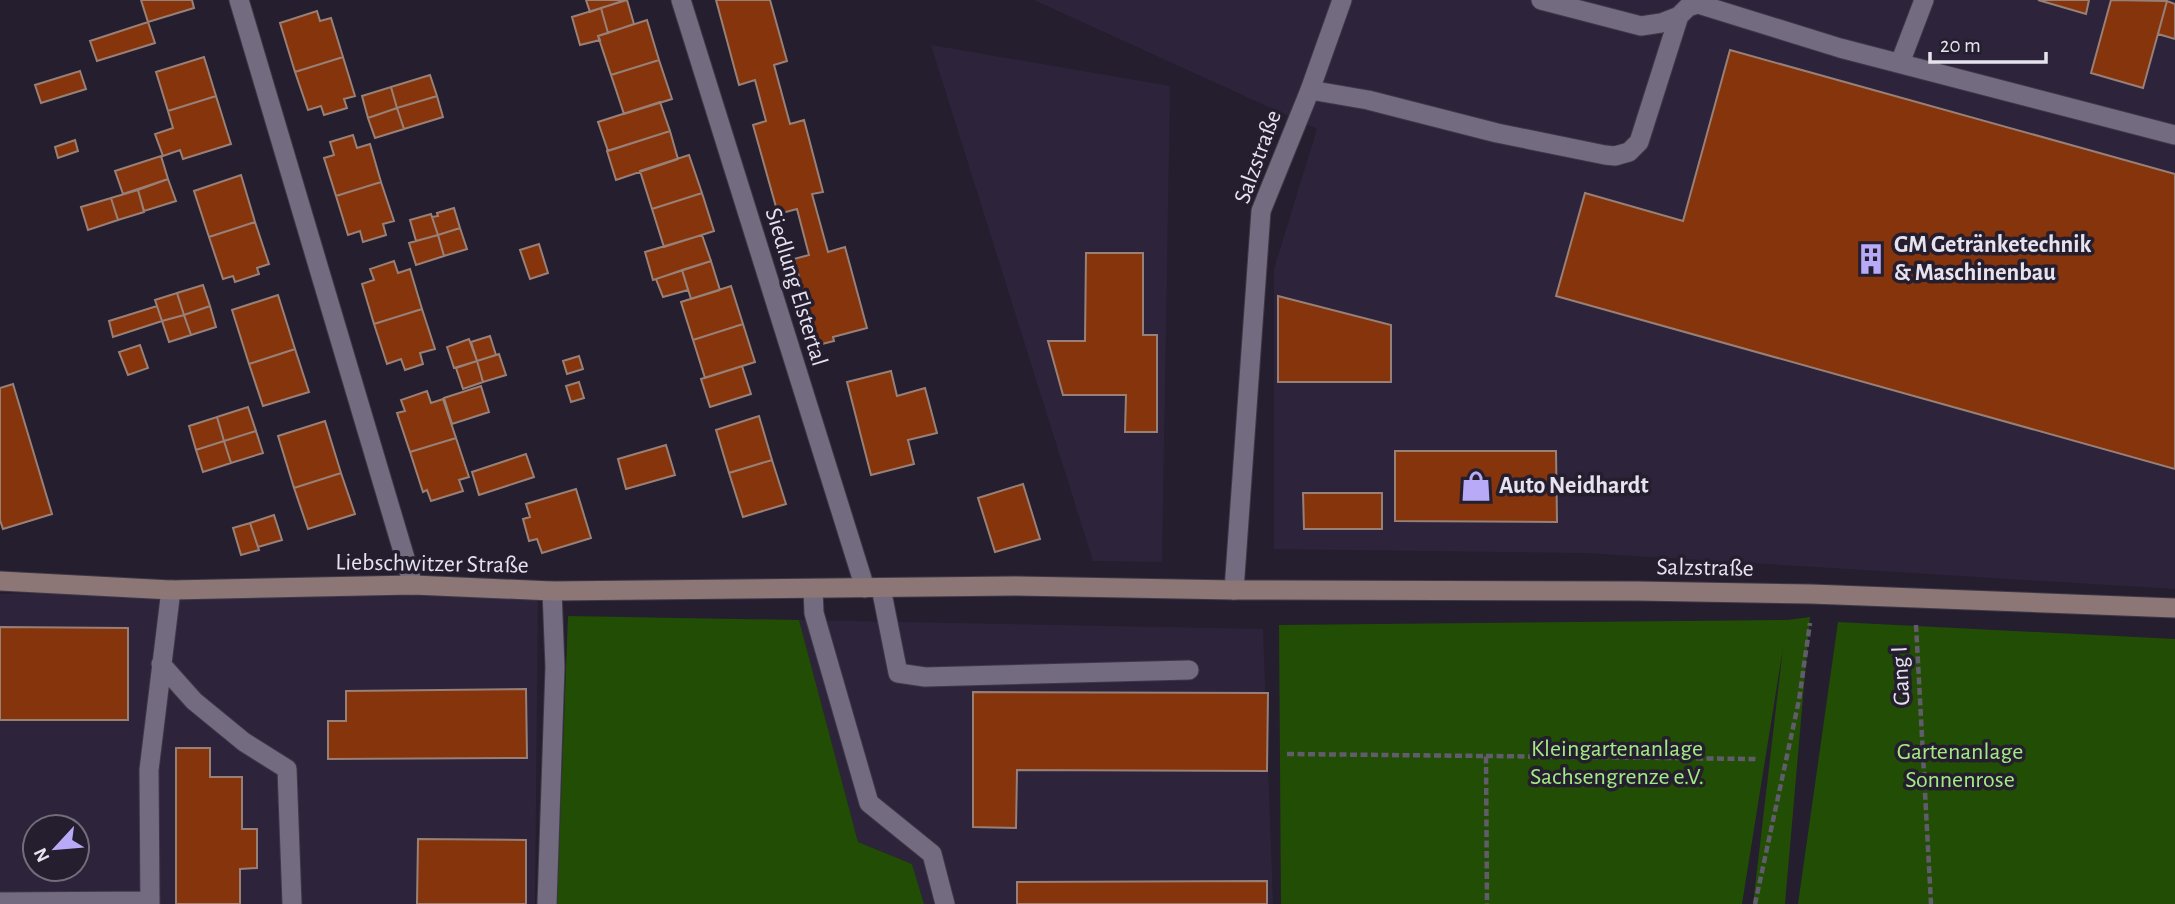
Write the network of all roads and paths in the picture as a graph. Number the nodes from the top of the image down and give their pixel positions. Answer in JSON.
{"nodes":[{"id":1,"x":239,"y":0,"type":"edge"},
{"id":2,"x":681,"y":0,"type":"edge"},
{"id":3,"x":1342,"y":0,"type":"edge"},
{"id":4,"x":1541,"y":0,"type":"edge"},
{"id":5,"x":1923,"y":0,"type":"edge"},
{"id":6,"x":1698,"y":2,"type":"edge"},
{"id":7,"x":1679,"y":16,"type":"junction"},
{"id":8,"x":1900,"y":63,"type":"junction"},
{"id":9,"x":1310,"y":90,"type":"junction"},
{"id":10,"x":2175,"y":135,"type":"edge"},
{"id":11,"x":0,"y":581,"type":"edge"},
{"id":12,"x":413,"y":585,"type":"junction"},
{"id":13,"x":873,"y":588,"type":"junction"},
{"id":14,"x":813,"y":589,"type":"junction"},
{"id":15,"x":172,"y":590,"type":"junction"},
{"id":16,"x":1234,"y":590,"type":"junction"},
{"id":17,"x":552,"y":591,"type":"junction"},
{"id":18,"x":2175,"y":608,"type":"edge"},
{"id":19,"x":1915,"y":614,"type":"dead end"},
{"id":20,"x":1811,"y":617,"type":"dead end"},
{"id":21,"x":161,"y":664,"type":"junction"},
{"id":22,"x":1189,"y":670,"type":"dead end"},
{"id":23,"x":1287,"y":754,"type":"dead end"},
{"id":24,"x":1486,"y":756,"type":"junction"},
{"id":25,"x":1756,"y":759,"type":"dead end"},
{"id":26,"x":0,"y":902,"type":"edge"},
{"id":27,"x":150,"y":903,"type":"edge"},
{"id":28,"x":292,"y":904,"type":"edge"},
{"id":29,"x":547,"y":904,"type":"edge"},
{"id":30,"x":945,"y":904,"type":"edge"},
{"id":31,"x":1487,"y":904,"type":"edge"},
{"id":32,"x":1755,"y":904,"type":"edge"},
{"id":33,"x":1931,"y":904,"type":"edge"}],
"edges":[{"from":1,"to":12,"type":"street"},
{"from":2,"to":13,"type":"street","name":"Siedlung Elstertal"},
{"from":3,"to":9,"type":"street","name":"Salzstraße"},
{"from":4,"to":7,"type":"street"},
{"from":5,"to":8,"type":"street"},
{"from":6,"to":7,"type":"street"},
{"from":6,"to":8,"type":"street"},
{"from":7,"to":9,"type":"street"},
{"from":8,"to":10,"type":"street"},
{"from":9,"to":16,"type":"street","name":"Salzstraße"},
{"from":11,"to":15,"type":"main road","name":"Liebschwitzer Straße"},
{"from":12,"to":15,"type":"main road","name":"Liebschwitzer Straße"},
{"from":12,"to":17,"type":"main road","name":"Liebschwitzer Straße"},
{"from":13,"to":14,"type":"main road","name":"Liebschwitzer Straße"},
{"from":13,"to":16,"type":"main road","name":"Salzstraße"},
{"from":13,"to":22,"type":"street","name":"Siedlung Elstertal"},
{"from":14,"to":17,"type":"main road","name":"Liebschwitzer Straße"},
{"from":14,"to":30,"type":"street"},
{"from":15,"to":21,"type":"street"},
{"from":16,"to":18,"type":"main road","name":"Salzstraße"},
{"from":17,"to":29,"type":"street"},
{"from":19,"to":33,"type":"path","name":"Gang I"},
{"from":20,"to":32,"type":"path"},
{"from":21,"to":27,"type":"street"},
{"from":21,"to":28,"type":"street"},
{"from":23,"to":24,"type":"path"},
{"from":24,"to":25,"type":"path"},
{"from":24,"to":31,"type":"path"},
{"from":26,"to":27,"type":"street"}]}
